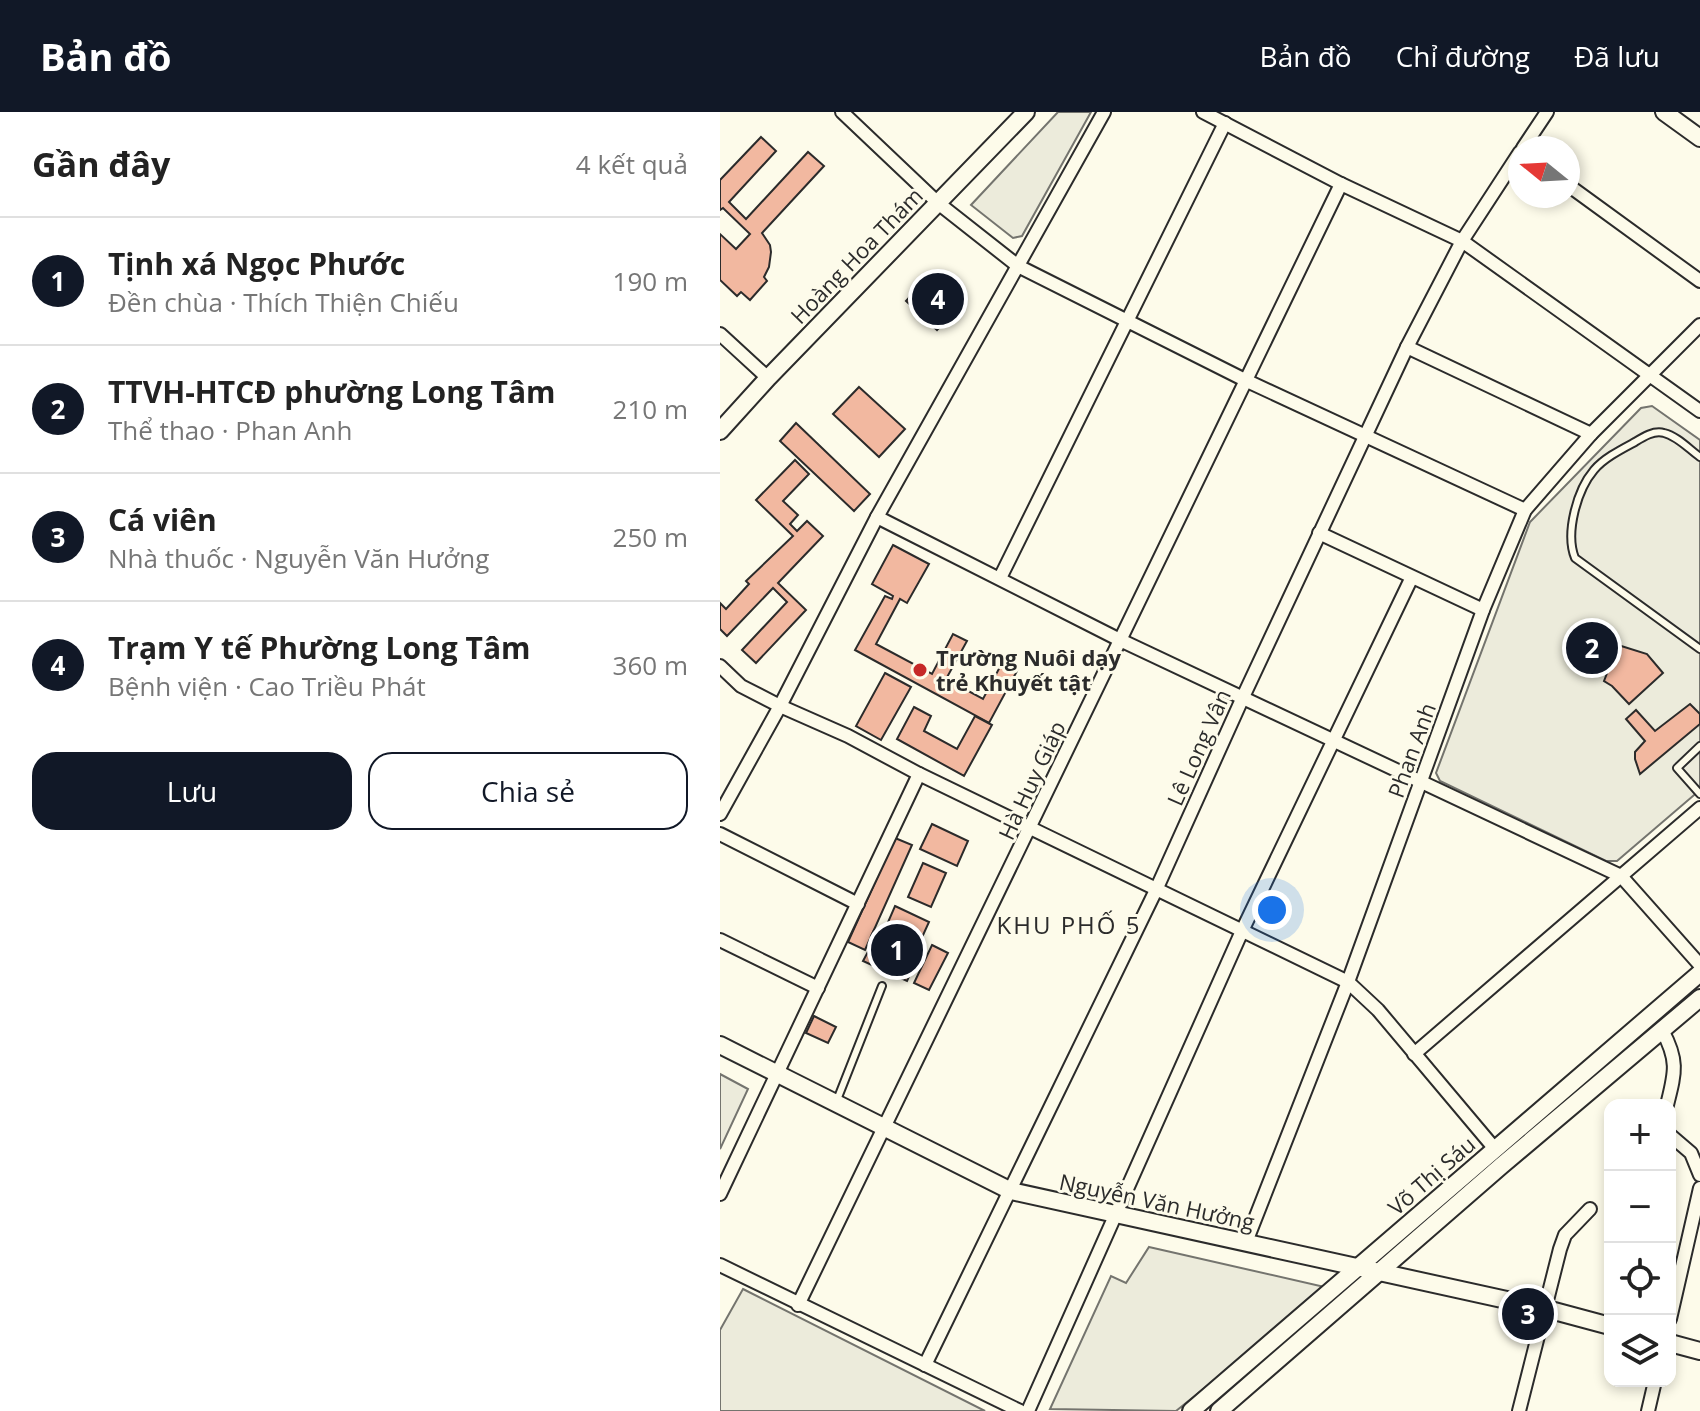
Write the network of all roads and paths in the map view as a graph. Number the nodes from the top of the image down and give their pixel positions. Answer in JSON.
{"nodes":[{"id":1,"x":842,"y":112,"type":"edge"},
{"id":2,"x":1104,"y":112,"type":"edge"},
{"id":3,"x":1203,"y":112,"type":"edge"},
{"id":4,"x":1547,"y":112,"type":"edge"},
{"id":5,"x":1664,"y":112,"type":"edge"},
{"id":6,"x":1023,"y":113,"type":"edge"},
{"id":7,"x":1225,"y":123,"type":"junction"},
{"id":8,"x":1531,"y":136,"type":"edge"},
{"id":9,"x":1700,"y":138,"type":"edge"},
{"id":10,"x":1508,"y":170,"type":"edge"},
{"id":11,"x":1341,"y":184,"type":"junction"},
{"id":12,"x":1580,"y":194,"type":"edge"},
{"id":13,"x":938,"y":203,"type":"junction"},
{"id":14,"x":1462,"y":241,"type":"junction"},
{"id":15,"x":1018,"y":266,"type":"junction"},
{"id":16,"x":1700,"y":281,"type":"edge"},
{"id":17,"x":1128,"y":322,"type":"junction"},
{"id":18,"x":1700,"y":325,"type":"edge"},
{"id":19,"x":720,"y":334,"type":"edge"},
{"id":20,"x":1407,"y":347,"type":"junction"},
{"id":21,"x":1651,"y":377,"type":"junction"},
{"id":22,"x":768,"y":378,"type":"junction"},
{"id":23,"x":1245,"y":380,"type":"junction"},
{"id":24,"x":1700,"y":411,"type":"edge"},
{"id":25,"x":720,"y":431,"type":"edge"},
{"id":26,"x":1591,"y":434,"type":"junction"},
{"id":27,"x":1367,"y":436,"type":"junction"},
{"id":28,"x":1700,"y":457,"type":"edge"},
{"id":29,"x":1525,"y":510,"type":"junction"},
{"id":30,"x":877,"y":517,"type":"junction"},
{"id":31,"x":1319,"y":533,"type":"junction"},
{"id":32,"x":1000,"y":578,"type":"junction"},
{"id":33,"x":1411,"y":579,"type":"junction"},
{"id":34,"x":1483,"y":610,"type":"junction"},
{"id":35,"x":1118,"y":639,"type":"junction"},
{"id":36,"x":1700,"y":649,"type":"edge"},
{"id":37,"x":720,"y":666,"type":"edge"},
{"id":38,"x":1243,"y":697,"type":"junction"},
{"id":39,"x":780,"y":706,"type":"junction"},
{"id":40,"x":1334,"y":741,"type":"junction"},
{"id":41,"x":1700,"y":746,"type":"edge"},
{"id":42,"x":919,"y":774,"type":"junction"},
{"id":43,"x":1420,"y":781,"type":"junction"},
{"id":44,"x":1700,"y":794,"type":"edge"},
{"id":45,"x":1700,"y":808,"type":"edge"},
{"id":46,"x":720,"y":814,"type":"edge"},
{"id":47,"x":1032,"y":827,"type":"junction"},
{"id":48,"x":720,"y":834,"type":"edge"},
{"id":49,"x":1621,"y":876,"type":"junction"},
{"id":50,"x":1156,"y":890,"type":"junction"},
{"id":51,"x":858,"y":904,"type":"junction"},
{"id":52,"x":1242,"y":931,"type":"junction"},
{"id":53,"x":720,"y":940,"type":"edge"},
{"id":54,"x":1700,"y":965,"type":"edge"},
{"id":55,"x":1700,"y":973,"type":"edge"},
{"id":56,"x":1348,"y":982,"type":"junction"},
{"id":57,"x":882,"y":986,"type":"dead end"},
{"id":58,"x":818,"y":988,"type":"junction"},
{"id":59,"x":1700,"y":998,"type":"edge"},
{"id":60,"x":1662,"y":1030,"type":"junction"},
{"id":61,"x":720,"y":1045,"type":"edge"},
{"id":62,"x":1414,"y":1054,"type":"junction"},
{"id":63,"x":777,"y":1074,"type":"junction"},
{"id":64,"x":1668,"y":1099,"type":"edge"},
{"id":65,"x":836,"y":1103,"type":"junction"},
{"id":66,"x":885,"y":1128,"type":"junction"},
{"id":67,"x":1676,"y":1140,"type":"edge"},
{"id":68,"x":1495,"y":1149,"type":"junction"},
{"id":69,"x":1700,"y":1175,"type":"edge"},
{"id":70,"x":1700,"y":1188,"type":"edge"},
{"id":71,"x":1011,"y":1191,"type":"junction"},
{"id":72,"x":720,"y":1194,"type":"edge"},
{"id":73,"x":1590,"y":1209,"type":"dead end"},
{"id":74,"x":1114,"y":1215,"type":"junction"},
{"id":75,"x":1246,"y":1242,"type":"junction"},
{"id":76,"x":720,"y":1265,"type":"edge"},
{"id":77,"x":1356,"y":1267,"type":"junction"},
{"id":78,"x":1378,"y":1272,"type":"junction"},
{"id":79,"x":798,"y":1305,"type":"junction"},
{"id":80,"x":1543,"y":1308,"type":"junction"},
{"id":81,"x":1671,"y":1315,"type":"edge"},
{"id":82,"x":1604,"y":1324,"type":"edge"},
{"id":83,"x":1676,"y":1345,"type":"edge"},
{"id":84,"x":1700,"y":1351,"type":"edge"},
{"id":85,"x":925,"y":1365,"type":"junction"},
{"id":86,"x":1654,"y":1387,"type":"edge"},
{"id":87,"x":1020,"y":1411,"type":"edge"},
{"id":88,"x":1028,"y":1411,"type":"edge"},
{"id":89,"x":1191,"y":1411,"type":"edge"},
{"id":90,"x":1219,"y":1411,"type":"edge"},
{"id":91,"x":1519,"y":1411,"type":"edge"},
{"id":92,"x":1648,"y":1411,"type":"edge"}],
"edges":[{"from":1,"to":13,"type":"street"},
{"from":2,"to":15,"type":"street"},
{"from":3,"to":7,"type":"street"},
{"from":4,"to":8,"type":"street","name":"Lê Long Vân"},
{"from":5,"to":9,"type":"street"},
{"from":6,"to":13,"type":"street","name":"Hoàng Hoa Thám"},
{"from":7,"to":11,"type":"street"},
{"from":7,"to":17,"type":"street"},
{"from":10,"to":14,"type":"street","name":"Lê Long Vân"},
{"from":11,"to":14,"type":"street"},
{"from":11,"to":23,"type":"street","name":"Hà Huy Giáp"},
{"from":12,"to":16,"type":"street"},
{"from":13,"to":15,"type":"street"},
{"from":13,"to":22,"type":"street","name":"Hoàng Hoa Thám"},
{"from":14,"to":20,"type":"street","name":"Lê Long Vân"},
{"from":14,"to":21,"type":"street"},
{"from":15,"to":17,"type":"street"},
{"from":15,"to":30,"type":"street"},
{"from":17,"to":23,"type":"street"},
{"from":17,"to":32,"type":"street"},
{"from":18,"to":21,"type":"street","name":"Phan Anh"},
{"from":19,"to":22,"type":"street"},
{"from":20,"to":26,"type":"street"},
{"from":20,"to":27,"type":"street","name":"Lê Long Vân"},
{"from":21,"to":24,"type":"street"},
{"from":21,"to":26,"type":"street","name":"Phan Anh"},
{"from":22,"to":25,"type":"street","name":"Hoàng Hoa Thám"},
{"from":23,"to":27,"type":"street"},
{"from":23,"to":35,"type":"street","name":"Hà Huy Giáp"},
{"from":26,"to":29,"type":"street","name":"Phan Anh"},
{"from":27,"to":29,"type":"street"},
{"from":27,"to":31,"type":"street","name":"Lê Long Vân"},
{"from":28,"to":36,"type":"lane"},
{"from":29,"to":34,"type":"street","name":"Phan Anh"},
{"from":30,"to":32,"type":"street"},
{"from":30,"to":39,"type":"street"},
{"from":31,"to":33,"type":"street"},
{"from":31,"to":38,"type":"street","name":"Lê Long Vân"},
{"from":32,"to":35,"type":"street"},
{"from":33,"to":34,"type":"street"},
{"from":33,"to":40,"type":"street"},
{"from":34,"to":43,"type":"street","name":"Phan Anh"},
{"from":35,"to":38,"type":"street"},
{"from":35,"to":47,"type":"street","name":"Hà Huy Giáp"},
{"from":37,"to":39,"type":"street"},
{"from":38,"to":40,"type":"street"},
{"from":38,"to":50,"type":"street","name":"Lê Long Vân"},
{"from":39,"to":42,"type":"street"},
{"from":39,"to":46,"type":"street"},
{"from":40,"to":43,"type":"street"},
{"from":40,"to":52,"type":"street"},
{"from":41,"to":44,"type":"lane"},
{"from":42,"to":47,"type":"street"},
{"from":42,"to":51,"type":"street"},
{"from":43,"to":49,"type":"street"},
{"from":43,"to":56,"type":"street","name":"Phan Anh"},
{"from":45,"to":49,"type":"street"},
{"from":47,"to":50,"type":"street"},
{"from":47,"to":66,"type":"street","name":"Hà Huy Giáp"},
{"from":48,"to":51,"type":"street"},
{"from":49,"to":54,"type":"street"},
{"from":49,"to":62,"type":"street"},
{"from":50,"to":52,"type":"street"},
{"from":50,"to":71,"type":"street","name":"Lê Long Vân"},
{"from":51,"to":58,"type":"street"},
{"from":52,"to":56,"type":"street"},
{"from":52,"to":74,"type":"street"},
{"from":53,"to":58,"type":"street"},
{"from":55,"to":68,"type":"street","name":"Võ Thị Sáu"},
{"from":56,"to":62,"type":"street"},
{"from":56,"to":75,"type":"street","name":"Phan Anh"},
{"from":57,"to":65,"type":"lane"},
{"from":58,"to":63,"type":"street"},
{"from":59,"to":60,"type":"street","name":"Võ Thị Sáu"},
{"from":60,"to":64,"type":"street"},
{"from":60,"to":78,"type":"street","name":"Võ Thị Sáu"},
{"from":61,"to":63,"type":"street","name":"Nguyễn Văn Hưởng"},
{"from":62,"to":68,"type":"street"},
{"from":63,"to":65,"type":"street","name":"Nguyễn Văn Hưởng"},
{"from":63,"to":72,"type":"street"},
{"from":65,"to":66,"type":"street","name":"Nguyễn Văn Hưởng"},
{"from":66,"to":71,"type":"street","name":"Nguyễn Văn Hưởng"},
{"from":66,"to":79,"type":"street","name":"Hà Huy Giáp"},
{"from":67,"to":69,"type":"street"},
{"from":68,"to":77,"type":"street","name":"Võ Thị Sáu"},
{"from":70,"to":81,"type":"street"},
{"from":71,"to":74,"type":"street","name":"Nguyễn Văn Hưởng"},
{"from":71,"to":85,"type":"street","name":"Lê Long Vân"},
{"from":73,"to":80,"type":"street"},
{"from":74,"to":75,"type":"street","name":"Nguyễn Văn Hưởng"},
{"from":74,"to":88,"type":"street"},
{"from":75,"to":77,"type":"street","name":"Nguyễn Văn Hưởng"},
{"from":76,"to":79,"type":"street"},
{"from":77,"to":78,"type":"street","name":"Nguyễn Văn Hưởng"},
{"from":77,"to":89,"type":"street","name":"Võ Thị Sáu"},
{"from":78,"to":80,"type":"street","name":"Nguyễn Văn Hưởng"},
{"from":78,"to":90,"type":"street","name":"Võ Thị Sáu"},
{"from":79,"to":85,"type":"street"},
{"from":80,"to":82,"type":"street","name":"Nguyễn Văn Hưởng"},
{"from":80,"to":91,"type":"street"},
{"from":83,"to":84,"type":"street"},
{"from":85,"to":87,"type":"street"},
{"from":86,"to":92,"type":"street"}]}
